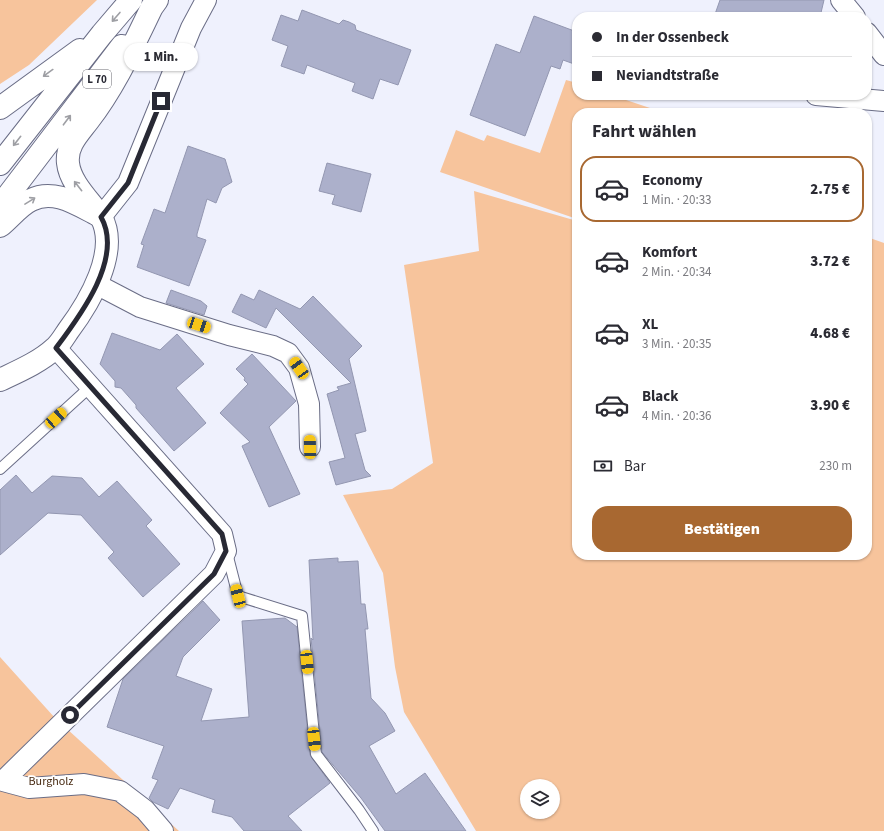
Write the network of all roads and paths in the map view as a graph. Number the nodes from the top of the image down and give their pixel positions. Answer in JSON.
{"nodes":[{"id":1,"x":131,"y":0,"type":"edge"},
{"id":2,"x":206,"y":0,"type":"edge"},
{"id":3,"x":841,"y":0,"type":"edge"},
{"id":4,"x":154,"y":3,"type":"edge"},
{"id":5,"x":851,"y":12,"type":"edge"},
{"id":6,"x":102,"y":34,"type":"junction"},
{"id":7,"x":872,"y":39,"type":"edge"},
{"id":8,"x":884,"y":55,"type":"edge"},
{"id":9,"x":872,"y":100,"type":"edge"},
{"id":10,"x":884,"y":101,"type":"edge"},
{"id":11,"x":0,"y":108,"type":"edge"},
{"id":12,"x":0,"y":164,"type":"edge"},
{"id":13,"x":0,"y":206,"type":"edge"},
{"id":14,"x":101,"y":217,"type":"junction"},
{"id":15,"x":0,"y":226,"type":"edge"},
{"id":16,"x":96,"y":284,"type":"junction"},
{"id":17,"x":56,"y":348,"type":"junction"},
{"id":18,"x":0,"y":380,"type":"edge"},
{"id":19,"x":90,"y":387,"type":"junction"},
{"id":20,"x":310,"y":447,"type":"dead end"},
{"id":21,"x":0,"y":468,"type":"edge"},
{"id":22,"x":226,"y":551,"type":"junction"},
{"id":23,"x":163,"y":831,"type":"edge"},
{"id":24,"x":373,"y":831,"type":"edge"}],
"edges":[{"from":1,"to":6,"type":"main road","number":"L 70","one_way":true},
{"from":2,"to":14,"type":"street"},
{"from":3,"to":5,"type":"street"},
{"from":13,"to":4,"type":"main road","number":"L 70","one_way":true},
{"from":14,"to":4,"type":"main road","one_way":true},
{"from":6,"to":11,"type":"main road","number":"L 70","one_way":true},
{"from":6,"to":12,"type":"main road","number":"L 70","one_way":true},
{"from":7,"to":8,"type":"street"},
{"from":9,"to":10,"type":"street"},
{"from":15,"to":14,"type":"main road","one_way":true},
{"from":14,"to":16,"type":"main road"},
{"from":16,"to":17,"type":"main road"},
{"from":16,"to":20,"type":"street"},
{"from":17,"to":18,"type":"main road"},
{"from":17,"to":19,"type":"street"},
{"from":19,"to":21,"type":"lane"},
{"from":19,"to":22,"type":"street"},
{"from":22,"to":23,"type":"street"},
{"from":22,"to":24,"type":"lane"}]}
